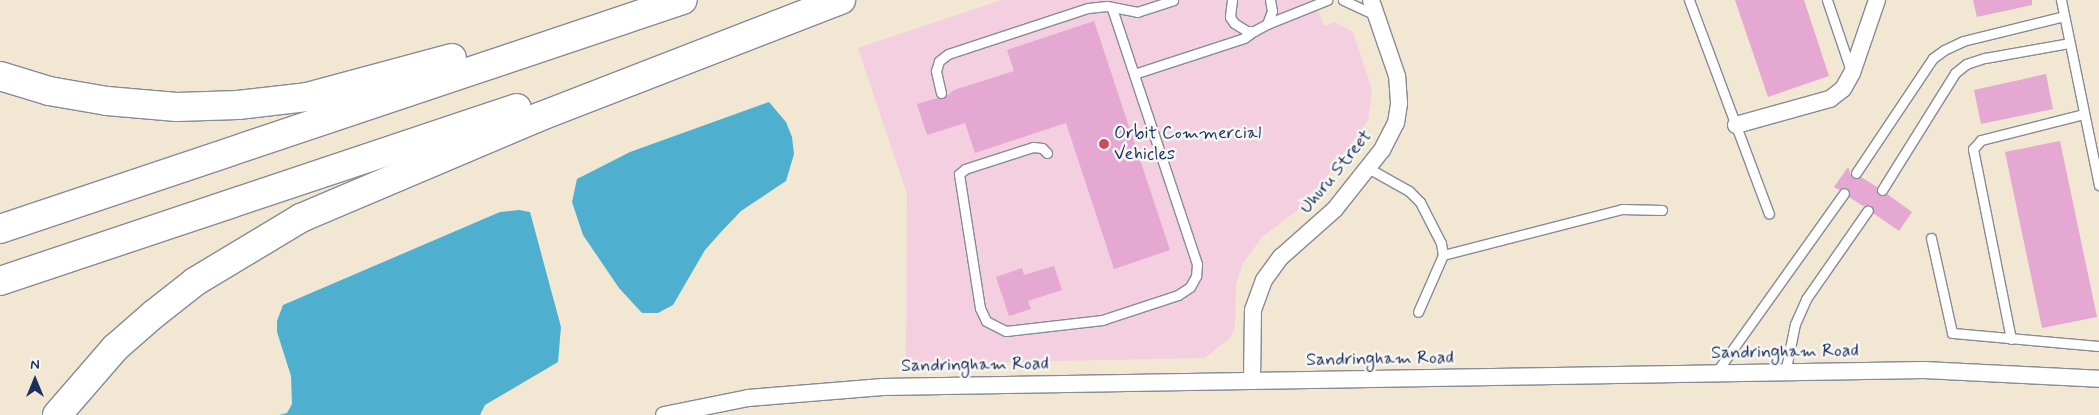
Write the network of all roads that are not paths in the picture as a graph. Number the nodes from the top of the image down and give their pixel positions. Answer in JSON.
{"nodes":[{"id":1,"x":652,"y":0,"type":"edge"},
{"id":2,"x":683,"y":0,"type":"edge"},
{"id":3,"x":841,"y":0,"type":"edge"},
{"id":4,"x":1173,"y":0,"type":"edge"},
{"id":5,"x":1232,"y":0,"type":"edge"},
{"id":6,"x":1270,"y":0,"type":"edge"},
{"id":7,"x":1327,"y":0,"type":"edge"},
{"id":8,"x":1343,"y":0,"type":"edge"},
{"id":9,"x":1371,"y":0,"type":"edge"},
{"id":10,"x":1689,"y":0,"type":"edge"},
{"id":11,"x":1827,"y":0,"type":"edge"},
{"id":12,"x":1877,"y":0,"type":"edge"},
{"id":13,"x":2061,"y":0,"type":"edge"},
{"id":14,"x":1112,"y":8,"type":"junction"},
{"id":15,"x":2064,"y":16,"type":"junction"},
{"id":16,"x":1377,"y":17,"type":"junction"},
{"id":17,"x":1267,"y":24,"type":"junction"},
{"id":18,"x":1254,"y":31,"type":"junction"},
{"id":19,"x":2069,"y":43,"type":"junction"},
{"id":20,"x":1134,"y":74,"type":"junction"},
{"id":21,"x":1852,"y":74,"type":"junction"},
{"id":22,"x":0,"y":76,"type":"edge"},
{"id":23,"x":941,"y":93,"type":"dead end"},
{"id":24,"x":2084,"y":114,"type":"junction"},
{"id":25,"x":1736,"y":125,"type":"junction"},
{"id":26,"x":1047,"y":153,"type":"dead end"},
{"id":27,"x":1368,"y":168,"type":"junction"},
{"id":28,"x":1856,"y":173,"type":"dead end"},
{"id":29,"x":2099,"y":185,"type":"edge"},
{"id":30,"x":1882,"y":190,"type":"dead end"},
{"id":31,"x":1844,"y":193,"type":"dead end"},
{"id":32,"x":1662,"y":210,"type":"dead end"},
{"id":33,"x":1868,"y":210,"type":"dead end"},
{"id":34,"x":1769,"y":214,"type":"dead end"},
{"id":35,"x":0,"y":229,"type":"edge"},
{"id":36,"x":1931,"y":238,"type":"dead end"},
{"id":37,"x":1443,"y":255,"type":"junction"},
{"id":38,"x":0,"y":282,"type":"edge"},
{"id":39,"x":1418,"y":312,"type":"dead end"},
{"id":40,"x":2011,"y":339,"type":"junction"},
{"id":41,"x":2099,"y":346,"type":"edge"},
{"id":42,"x":1785,"y":372,"type":"junction"},
{"id":43,"x":1715,"y":374,"type":"junction"},
{"id":44,"x":2099,"y":380,"type":"edge"},
{"id":45,"x":1252,"y":381,"type":"junction"},
{"id":46,"x":57,"y":415,"type":"edge"},
{"id":47,"x":664,"y":415,"type":"edge"}],
"edges":[{"from":1,"to":22,"type":"highway"},
{"from":2,"to":35,"type":"highway"},
{"from":3,"to":38,"type":"highway"},
{"from":3,"to":46,"type":"highway"},
{"from":4,"to":14,"type":"lane"},
{"from":5,"to":18,"type":"lane"},
{"from":6,"to":17,"type":"lane"},
{"from":7,"to":17,"type":"lane"},
{"from":8,"to":16,"type":"lane"},
{"from":9,"to":16,"type":"street","name":"Uhuru Street"},
{"from":10,"to":25,"type":"lane"},
{"from":11,"to":21,"type":"lane"},
{"from":12,"to":21,"type":"street"},
{"from":13,"to":15,"type":"lane"},
{"from":14,"to":20,"type":"lane"},
{"from":14,"to":23,"type":"lane"},
{"from":15,"to":19,"type":"lane"},
{"from":15,"to":28,"type":"lane"},
{"from":16,"to":27,"type":"street","name":"Uhuru Street"},
{"from":17,"to":18,"type":"lane"},
{"from":18,"to":20,"type":"lane"},
{"from":19,"to":24,"type":"lane"},
{"from":19,"to":30,"type":"lane"},
{"from":20,"to":26,"type":"lane"},
{"from":21,"to":25,"type":"street"},
{"from":24,"to":29,"type":"lane"},
{"from":24,"to":40,"type":"lane"},
{"from":25,"to":34,"type":"lane"},
{"from":27,"to":37,"type":"lane"},
{"from":27,"to":45,"type":"street","name":"Uhuru Street"},
{"from":31,"to":43,"type":"lane"},
{"from":32,"to":37,"type":"lane"},
{"from":33,"to":42,"type":"lane"},
{"from":36,"to":40,"type":"lane"},
{"from":37,"to":39,"type":"lane"},
{"from":40,"to":41,"type":"lane"},
{"from":42,"to":43,"type":"street","name":"Sandringham Road"},
{"from":42,"to":44,"type":"street","name":"Sandringham Road"},
{"from":43,"to":45,"type":"street","name":"Sandringham Road"},
{"from":45,"to":47,"type":"street","name":"Sandringham Road"}]}
